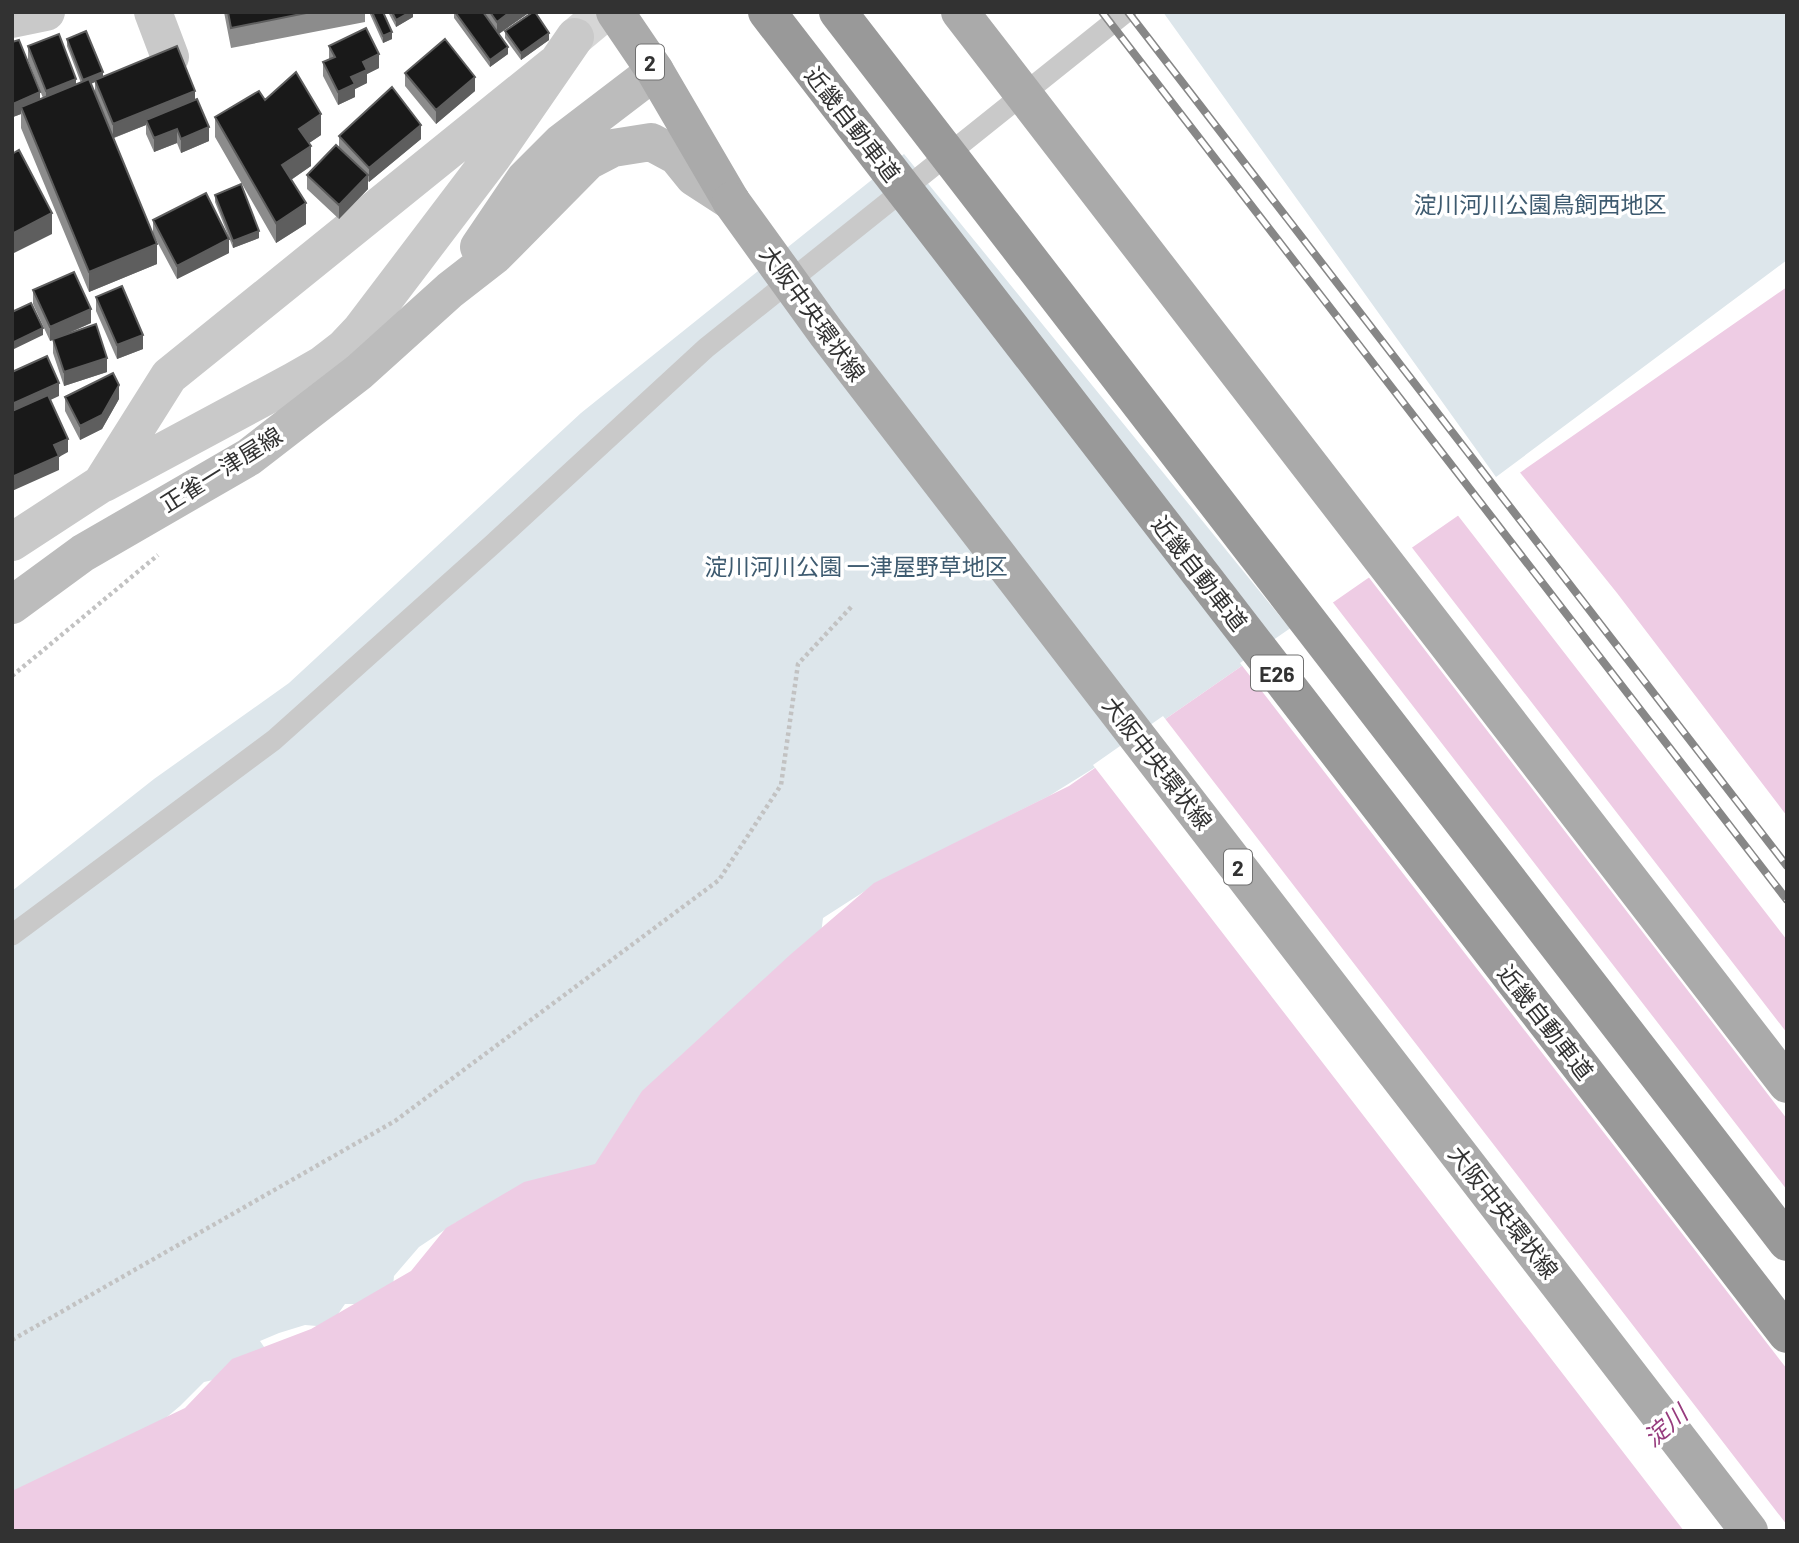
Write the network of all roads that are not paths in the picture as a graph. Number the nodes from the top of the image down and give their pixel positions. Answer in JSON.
{"nodes":[{"id":1,"x":46,"y":12,"type":"edge"},
{"id":2,"x":153,"y":12,"type":"edge"},
{"id":3,"x":615,"y":12,"type":"edge"},
{"id":4,"x":767,"y":12,"type":"edge"},
{"id":5,"x":838,"y":12,"type":"edge"},
{"id":6,"x":960,"y":12,"type":"edge"},
{"id":7,"x":1126,"y":12,"type":"edge"},
{"id":8,"x":12,"y":19,"type":"edge"},
{"id":9,"x":170,"y":57,"type":"edge"},
{"id":10,"x":656,"y":71,"type":"junction"},
{"id":11,"x":731,"y":201,"type":"junction"},
{"id":12,"x":450,"y":290,"type":"junction"},
{"id":13,"x":102,"y":485,"type":"junction"},
{"id":14,"x":12,"y":542,"type":"edge"},
{"id":15,"x":12,"y":605,"type":"edge"},
{"id":16,"x":12,"y":935,"type":"edge"},
{"id":17,"x":1787,"y":1084,"type":"edge"},
{"id":18,"x":1787,"y":1242,"type":"edge"},
{"id":19,"x":1787,"y":1334,"type":"edge"},
{"id":20,"x":1749,"y":1531,"type":"edge"}],
"edges":[{"from":1,"to":8,"type":"street"},
{"from":2,"to":9,"type":"street"},
{"from":3,"to":10,"type":"main road","name":"大阪中央環状線","number":"2"},
{"from":4,"to":19,"type":"highway","name":"近畿自動車道","number":"E26","bridge":true},
{"from":5,"to":18,"type":"highway","number":"E26","bridge":true},
{"from":6,"to":17,"type":"main road","bridge":true},
{"from":7,"to":16,"type":"lane"},
{"from":10,"to":11,"type":"main road","name":"大阪中央環状線","number":"2"},
{"from":10,"to":12,"type":"main road","name":"正雀一津屋線"},
{"from":11,"to":12,"type":"main road","name":"正雀一津屋線"},
{"from":11,"to":20,"type":"main road","name":"大阪中央環状線","number":"2","bridge":true},
{"from":12,"to":15,"type":"main road","name":"正雀一津屋線"},
{"from":13,"to":13,"type":"street"},
{"from":13,"to":14,"type":"street"}]}
